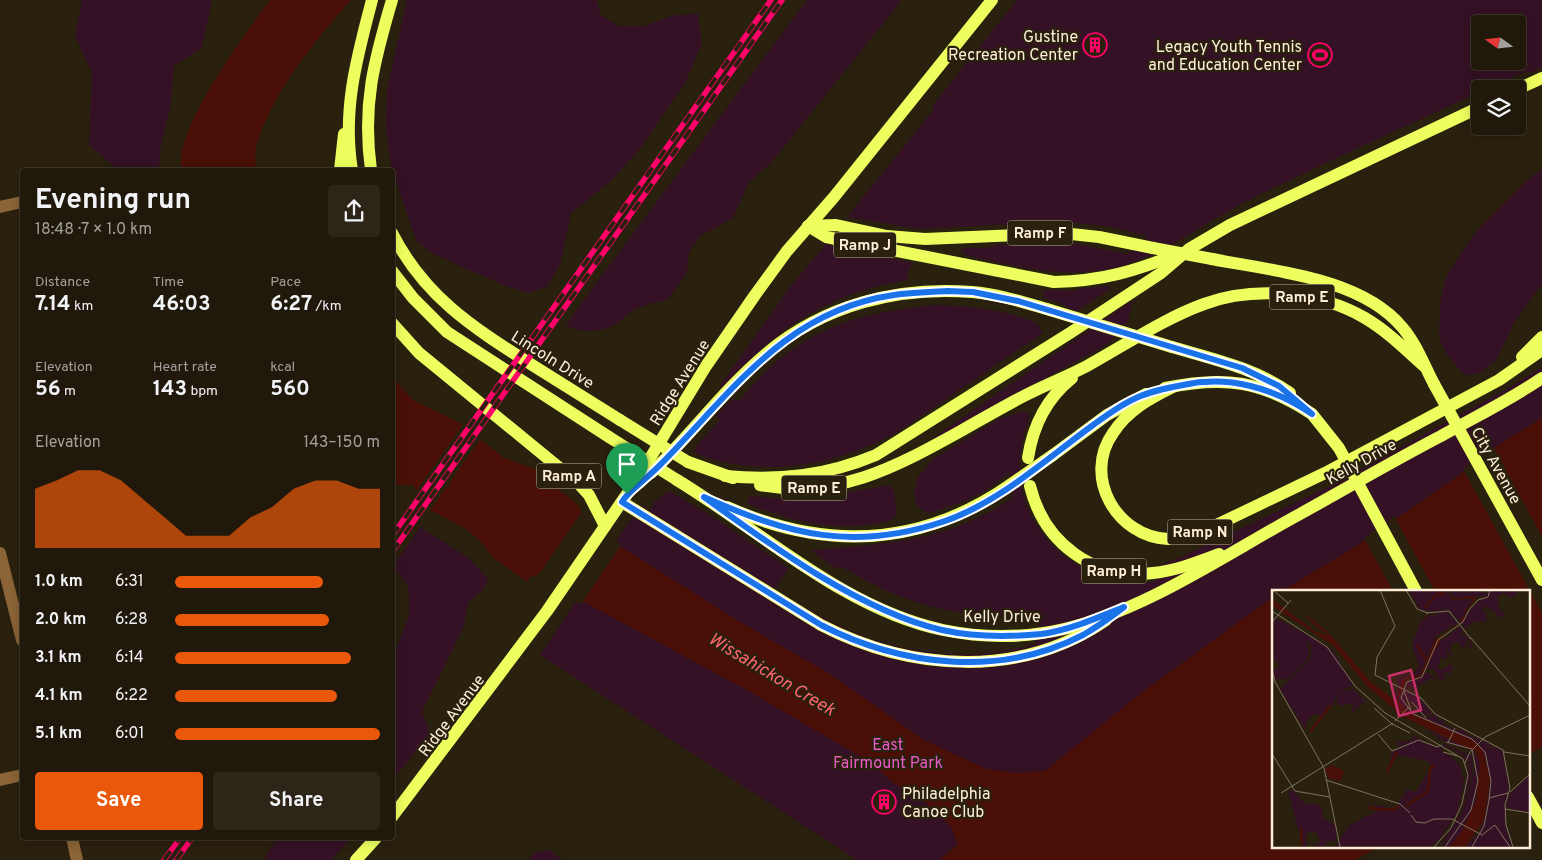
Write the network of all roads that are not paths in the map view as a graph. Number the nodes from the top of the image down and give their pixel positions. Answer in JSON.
{"nodes":[{"id":1,"x":372,"y":0,"type":"edge"},
{"id":2,"x":392,"y":0,"type":"edge"},
{"id":3,"x":992,"y":0,"type":"edge"},
{"id":4,"x":1542,"y":78,"type":"edge"},
{"id":5,"x":1526,"y":85,"type":"edge"},
{"id":6,"x":1471,"y":111,"type":"edge"},
{"id":7,"x":348,"y":115,"type":"junction"},
{"id":8,"x":340,"y":168,"type":"edge"},
{"id":9,"x":352,"y":168,"type":"edge"},
{"id":10,"x":371,"y":168,"type":"edge"},
{"id":11,"x":20,"y":202,"type":"edge"},
{"id":12,"x":0,"y":207,"type":"edge"},
{"id":13,"x":808,"y":226,"type":"junction"},
{"id":14,"x":395,"y":238,"type":"edge"},
{"id":15,"x":1189,"y":249,"type":"junction"},
{"id":16,"x":395,"y":275,"type":"edge"},
{"id":17,"x":395,"y":327,"type":"edge"},
{"id":18,"x":1542,"y":337,"type":"edge"},
{"id":19,"x":1542,"y":350,"type":"edge"},
{"id":20,"x":1424,"y":366,"type":"junction"},
{"id":21,"x":1086,"y":367,"type":"junction"},
{"id":22,"x":1542,"y":378,"type":"edge"},
{"id":23,"x":1499,"y":380,"type":"junction"},
{"id":24,"x":1173,"y":387,"type":"junction"},
{"id":25,"x":1312,"y":414,"type":"junction"},
{"id":26,"x":1028,"y":458,"type":"dead end"},
{"id":27,"x":725,"y":476,"type":"junction"},
{"id":28,"x":1030,"y":486,"type":"dead end"},
{"id":29,"x":704,"y":497,"type":"junction"},
{"id":30,"x":624,"y":498,"type":"junction"},
{"id":31,"x":605,"y":526,"type":"junction"},
{"id":32,"x":1237,"y":548,"type":"junction"},
{"id":33,"x":0,"y":553,"type":"edge"},
{"id":34,"x":1542,"y":580,"type":"edge"},
{"id":35,"x":1415,"y":590,"type":"edge"},
{"id":36,"x":1124,"y":607,"type":"junction"},
{"id":37,"x":20,"y":632,"type":"edge"},
{"id":38,"x":20,"y":775,"type":"edge"},
{"id":39,"x":0,"y":780,"type":"edge"},
{"id":40,"x":1530,"y":802,"type":"edge"},
{"id":41,"x":395,"y":814,"type":"edge"},
{"id":42,"x":1542,"y":823,"type":"edge"},
{"id":43,"x":72,"y":840,"type":"edge"},
{"id":44,"x":372,"y":842,"type":"edge"},
{"id":45,"x":77,"y":860,"type":"edge"},
{"id":46,"x":356,"y":860,"type":"edge"},
{"id":47,"x":360,"y":860,"type":"edge"}],
"edges":[{"from":1,"to":7,"type":"main road"},
{"from":2,"to":10,"type":"main road"},
{"from":3,"to":13,"type":"main road","name":"Ridge Avenue"},
{"from":4,"to":5,"type":"main road"},
{"from":6,"to":15,"type":"main road"},
{"from":7,"to":8,"type":"main road"},
{"from":7,"to":9,"type":"main road"},
{"from":11,"to":12,"type":"street"},
{"from":13,"to":15,"type":"main road","number":"Ramp J"},
{"from":13,"to":20,"type":"main road","number":"Ramp F","bridge":true},
{"from":13,"to":30,"type":"main road","name":"Ridge Avenue"},
{"from":14,"to":27,"type":"main road","name":"Lincoln Drive","bridge":true},
{"from":15,"to":27,"type":"main road"},
{"from":16,"to":29,"type":"main road","bridge":true},
{"from":17,"to":31,"type":"main road","number":"Ramp A"},
{"from":18,"to":23,"type":"main road"},
{"from":19,"to":23,"type":"main road","number":"Ramp N"},
{"from":20,"to":21,"type":"main road","number":"Ramp E"},
{"from":20,"to":34,"type":"main road","name":"City Avenue","bridge":true},
{"from":21,"to":26,"type":"main road"},
{"from":21,"to":27,"type":"main road","number":"Ramp E"},
{"from":22,"to":32,"type":"main road","name":"Kelly Drive"},
{"from":23,"to":24,"type":"main road","number":"Ramp N"},
{"from":24,"to":25,"type":"main road","number":"Ramp N"},
{"from":24,"to":29,"type":"main road","bridge":true},
{"from":25,"to":30,"type":"main road","bridge":true},
{"from":25,"to":35,"type":"main road","bridge":true},
{"from":28,"to":32,"type":"main road","number":"Ramp H"},
{"from":29,"to":36,"type":"main road","name":"Kelly Drive"},
{"from":30,"to":31,"type":"main road","name":"Ridge Avenue"},
{"from":30,"to":36,"type":"main road"},
{"from":31,"to":41,"type":"main road","name":"Ridge Avenue"},
{"from":32,"to":36,"type":"main road","name":"Kelly Drive"},
{"from":33,"to":37,"type":"street"},
{"from":38,"to":39,"type":"street"},
{"from":40,"to":42,"type":"main road"},
{"from":43,"to":45,"type":"street"},
{"from":44,"to":46,"type":"main road"},
{"from":44,"to":47,"type":"street"}]}
